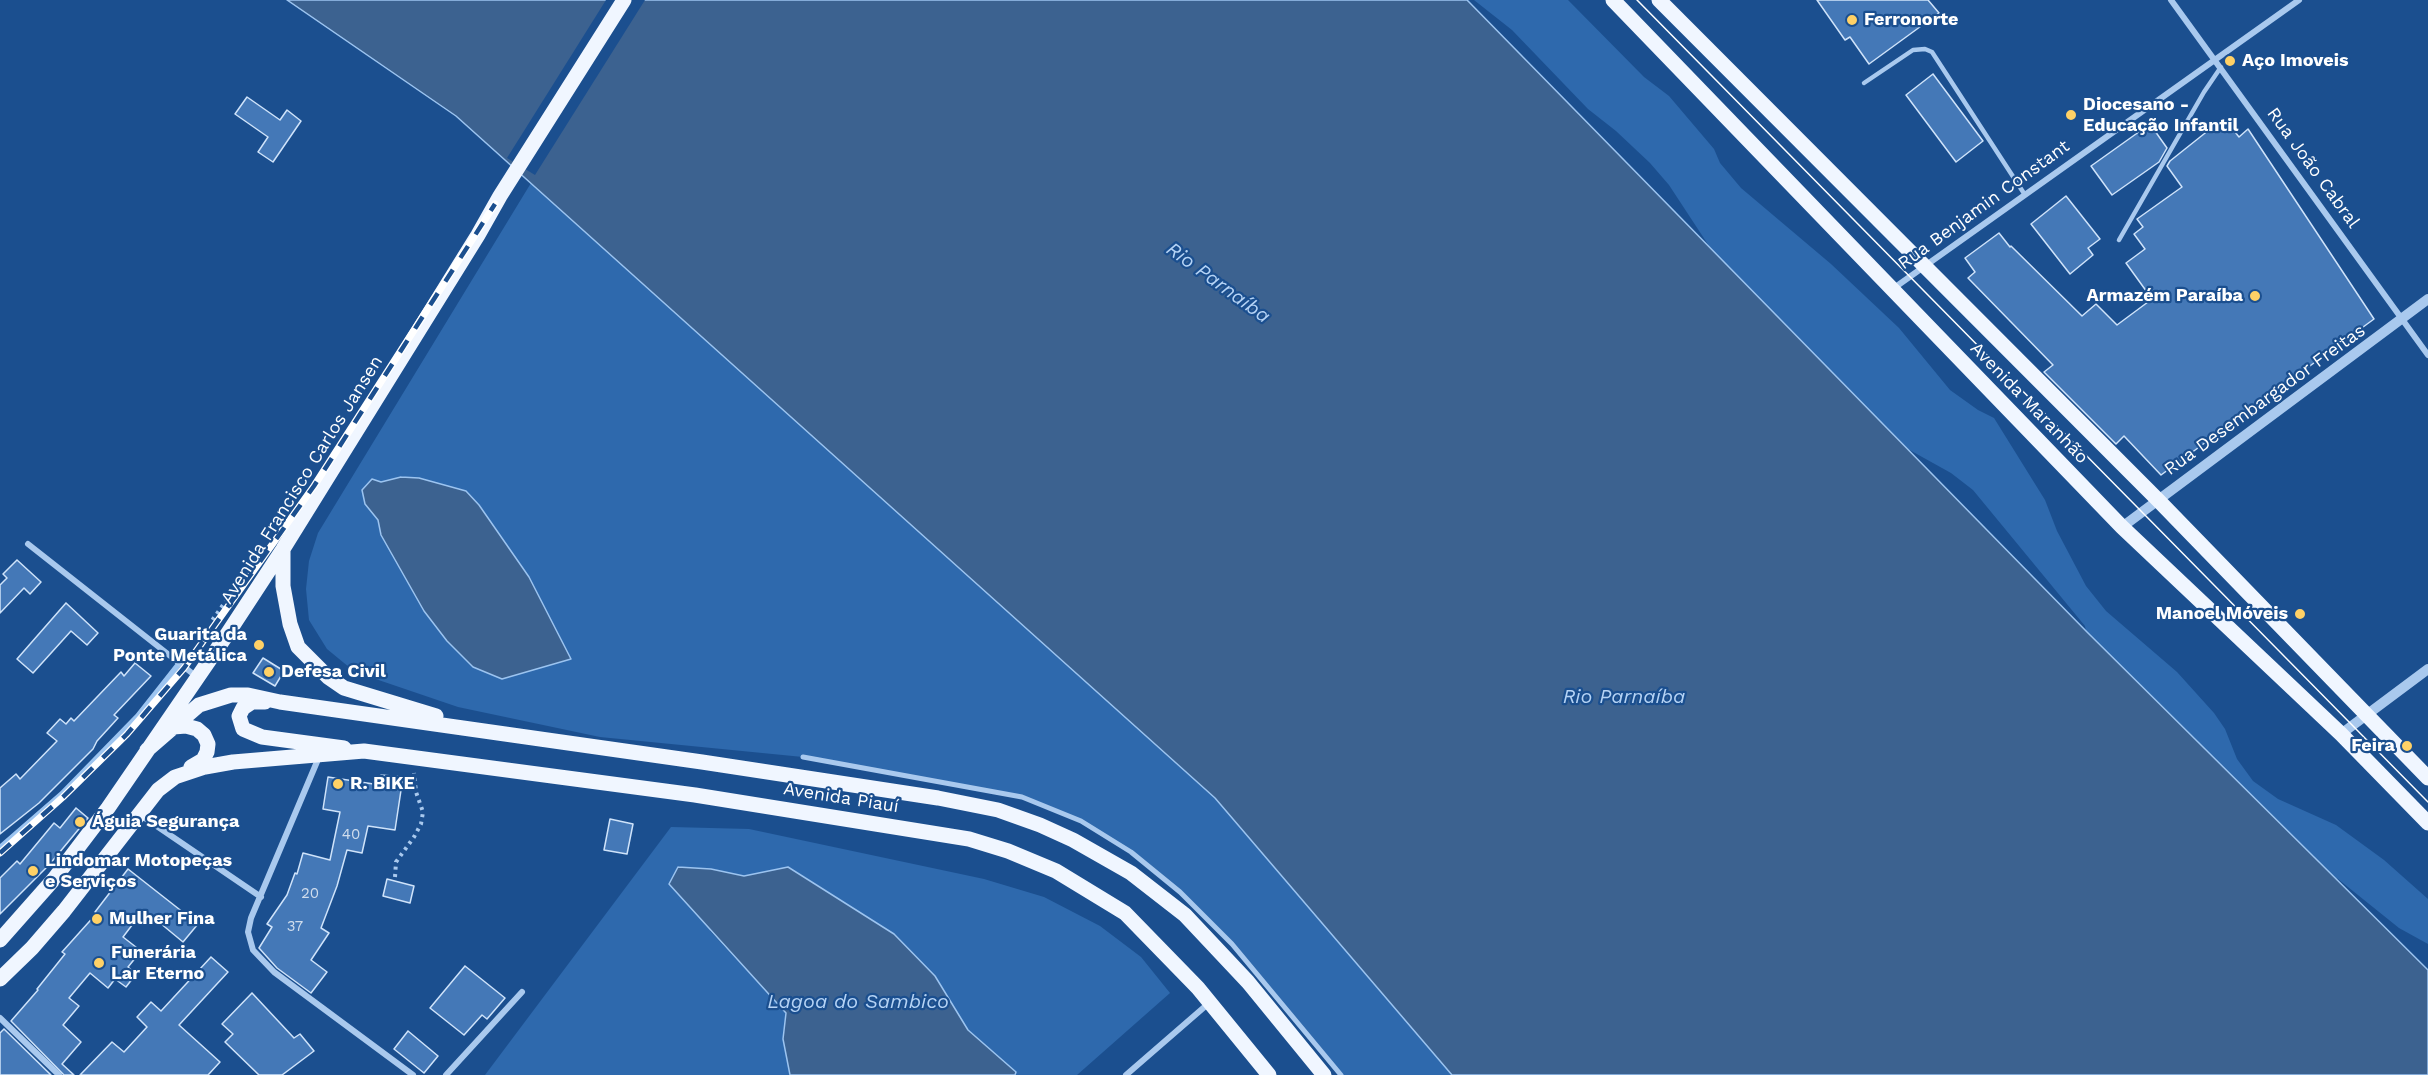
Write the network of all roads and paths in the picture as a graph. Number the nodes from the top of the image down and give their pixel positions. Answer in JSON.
{"nodes":[{"id":1,"x":624,"y":0,"type":"edge"},
{"id":2,"x":1613,"y":0,"type":"edge"},
{"id":3,"x":1659,"y":0,"type":"edge"},
{"id":4,"x":2171,"y":0,"type":"edge"},
{"id":5,"x":2299,"y":0,"type":"edge"},
{"id":6,"x":2215,"y":58,"type":"junction"},
{"id":7,"x":2221,"y":67,"type":"junction"},
{"id":8,"x":1864,"y":83,"type":"dead end"},
{"id":9,"x":2025,"y":195,"type":"junction"},
{"id":10,"x":2119,"y":240,"type":"dead end"},
{"id":11,"x":1926,"y":266,"type":"junction"},
{"id":12,"x":1892,"y":289,"type":"junction"},
{"id":13,"x":2428,"y":299,"type":"edge"},
{"id":14,"x":2402,"y":320,"type":"junction"},
{"id":15,"x":2428,"y":355,"type":"edge"},
{"id":16,"x":2158,"y":500,"type":"junction"},
{"id":17,"x":2122,"y":527,"type":"junction"},
{"id":18,"x":28,"y":544,"type":"dead end"},
{"id":19,"x":283,"y":549,"type":"junction"},
{"id":20,"x":2428,"y":669,"type":"edge"},
{"id":21,"x":198,"y":678,"type":"junction"},
{"id":22,"x":280,"y":702,"type":"junction"},
{"id":23,"x":2368,"y":714,"type":"junction"},
{"id":24,"x":173,"y":727,"type":"junction"},
{"id":25,"x":480,"y":730,"type":"junction"},
{"id":26,"x":2341,"y":734,"type":"junction"},
{"id":27,"x":147,"y":750,"type":"junction"},
{"id":28,"x":364,"y":751,"type":"junction"},
{"id":29,"x":320,"y":756,"type":"junction"},
{"id":30,"x":803,"y":757,"type":"dead end"},
{"id":31,"x":412,"y":758,"type":"junction"},
{"id":32,"x":175,"y":777,"type":"junction"},
{"id":33,"x":2428,"y":778,"type":"edge"},
{"id":34,"x":139,"y":814,"type":"junction"},
{"id":35,"x":2428,"y":824,"type":"edge"},
{"id":36,"x":395,"y":876,"type":"dead end"},
{"id":37,"x":261,"y":897,"type":"junction"},
{"id":38,"x":0,"y":940,"type":"edge"},
{"id":39,"x":0,"y":979,"type":"edge"},
{"id":40,"x":522,"y":992,"type":"dead end"},
{"id":41,"x":1209,"y":1002,"type":"junction"},
{"id":42,"x":0,"y":1018,"type":"edge"},
{"id":43,"x":59,"y":1075,"type":"edge"},
{"id":44,"x":413,"y":1075,"type":"edge"},
{"id":45,"x":446,"y":1075,"type":"edge"},
{"id":46,"x":1126,"y":1075,"type":"edge"},
{"id":47,"x":1269,"y":1075,"type":"edge"},
{"id":48,"x":1324,"y":1075,"type":"edge"},
{"id":49,"x":1341,"y":1075,"type":"edge"}],
"edges":[{"from":1,"to":19,"type":"main road","name":"Avenida Francisco Carlos Jansen"},
{"from":2,"to":12,"type":"main road","name":"Avenida Maranhão"},
{"from":3,"to":11,"type":"main road","name":"Avenida Maranhão"},
{"from":4,"to":6,"type":"street","name":"Rua João Cabral"},
{"from":5,"to":6,"type":"street","name":"Rua Benjamin Constant"},
{"from":6,"to":7,"type":"street","name":"Rua João Cabral"},
{"from":6,"to":9,"type":"street","name":"Rua Benjamin Constant"},
{"from":7,"to":10,"type":"lane"},
{"from":7,"to":14,"type":"street","name":"Rua João Cabral"},
{"from":8,"to":9,"type":"lane"},
{"from":9,"to":11,"type":"street","name":"Rua Benjamin Constant"},
{"from":11,"to":12,"type":"street","name":"Rua Benjamin Constant"},
{"from":11,"to":16,"type":"main road","name":"Avenida Maranhão"},
{"from":12,"to":17,"type":"main road","name":"Avenida Maranhão"},
{"from":13,"to":14,"type":"street","name":"Rua Desembargador Freitas"},
{"from":14,"to":15,"type":"street","name":"Rua João Cabral"},
{"from":14,"to":16,"type":"street","name":"Rua Desembargador Freitas"},
{"from":16,"to":17,"type":"street","name":"Rua Desembargador Freitas"},
{"from":16,"to":23,"type":"main road","name":"Avenida Maranhão"},
{"from":17,"to":26,"type":"main road","name":"Avenida Maranhão"},
{"from":18,"to":21,"type":"street"},
{"from":19,"to":21,"type":"main road","name":"Avenida Francisco Carlos Jansen"},
{"from":19,"to":25,"type":"main road","name":"Avenida Piauí"},
{"from":20,"to":23,"type":"street"},
{"from":21,"to":27,"type":"main road","name":"Avenida Francisco Carlos Jansen"},
{"from":22,"to":24,"type":"main road","name":"Avenida Piauí"},
{"from":22,"to":25,"type":"main road","name":"Avenida Piauí"},
{"from":22,"to":28,"type":"main road"},
{"from":23,"to":26,"type":"street"},
{"from":23,"to":33,"type":"main road","name":"Avenida Maranhão"},
{"from":24,"to":27,"type":"main road","name":"Avenida Piauí"},
{"from":24,"to":32,"type":"main road"},
{"from":25,"to":48,"type":"main road","name":"Avenida Piauí"},
{"from":26,"to":35,"type":"main road","name":"Avenida Maranhão"},
{"from":27,"to":38,"type":"main road","name":"Avenida Francisco Carlos Jansen"},
{"from":28,"to":29,"type":"main road","name":"Avenida Piauí"},
{"from":28,"to":31,"type":"main road","name":"Avenida Piauí"},
{"from":29,"to":32,"type":"main road"},
{"from":29,"to":37,"type":"street"},
{"from":30,"to":49,"type":"street"},
{"from":31,"to":36,"type":"path"},
{"from":31,"to":41,"type":"main road","name":"Avenida Piauí"},
{"from":32,"to":34,"type":"main road"},
{"from":34,"to":37,"type":"street"},
{"from":34,"to":39,"type":"main road"},
{"from":37,"to":44,"type":"street"},
{"from":40,"to":45,"type":"street"},
{"from":41,"to":46,"type":"street"},
{"from":41,"to":47,"type":"main road","name":"Avenida Piauí"},
{"from":42,"to":43,"type":"street"}]}
